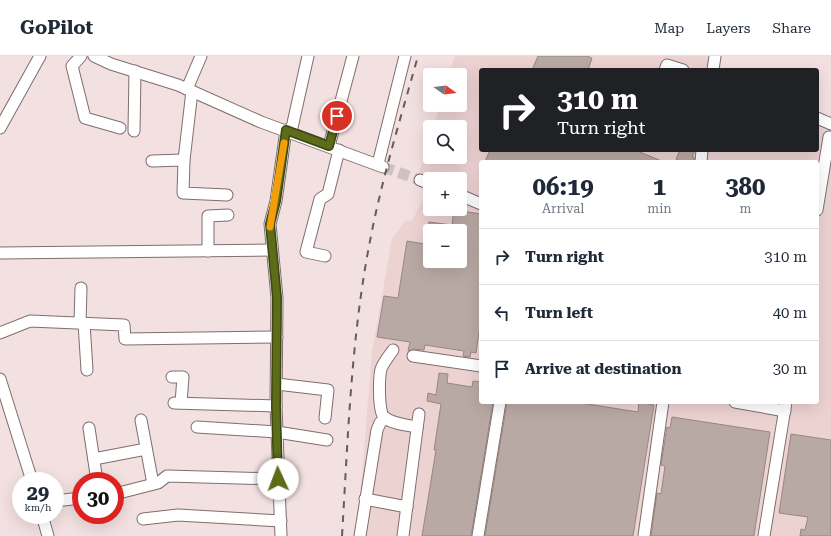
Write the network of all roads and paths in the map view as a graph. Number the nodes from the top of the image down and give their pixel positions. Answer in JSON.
{"nodes":[{"id":1,"x":40,"y":56,"type":"edge"},
{"id":2,"x":81,"y":56,"type":"edge"},
{"id":3,"x":94,"y":56,"type":"edge"},
{"id":4,"x":200,"y":56,"type":"edge"},
{"id":5,"x":308,"y":56,"type":"edge"},
{"id":6,"x":353,"y":56,"type":"edge"},
{"id":7,"x":405,"y":56,"type":"edge"},
{"id":8,"x":715,"y":56,"type":"edge"},
{"id":9,"x":666,"y":68,"type":"edge"},
{"id":10,"x":677,"y":68,"type":"edge"},
{"id":11,"x":713,"y":68,"type":"edge"},
{"id":12,"x":135,"y":72,"type":"junction"},
{"id":13,"x":189,"y":90,"type":"junction"},
{"id":14,"x":819,"y":119,"type":"edge"},
{"id":15,"x":831,"y":124,"type":"edge"},
{"id":16,"x":0,"y":128,"type":"edge"},
{"id":17,"x":120,"y":128,"type":"dead end"},
{"id":18,"x":134,"y":131,"type":"dead end"},
{"id":19,"x":289,"y":131,"type":"junction"},
{"id":20,"x":830,"y":136,"type":"dead end"},
{"id":21,"x":334,"y":148,"type":"junction"},
{"id":22,"x":184,"y":160,"type":"junction"},
{"id":23,"x":152,"y":161,"type":"dead end"},
{"id":24,"x":227,"y":195,"type":"dead end"},
{"id":25,"x":467,"y":199,"type":"edge"},
{"id":26,"x":819,"y":199,"type":"edge"},
{"id":27,"x":479,"y":203,"type":"edge"},
{"id":28,"x":228,"y":215,"type":"dead end"},
{"id":29,"x":272,"y":250,"type":"junction"},
{"id":30,"x":208,"y":251,"type":"junction"},
{"id":31,"x":0,"y":253,"type":"edge"},
{"id":32,"x":324,"y":256,"type":"dead end"},
{"id":33,"x":81,"y":288,"type":"dead end"},
{"id":34,"x":82,"y":323,"type":"junction"},
{"id":35,"x":0,"y":334,"type":"edge"},
{"id":36,"x":277,"y":337,"type":"junction"},
{"id":37,"x":393,"y":350,"type":"dead end"},
{"id":38,"x":413,"y":356,"type":"dead end"},
{"id":39,"x":479,"y":366,"type":"edge"},
{"id":40,"x":87,"y":370,"type":"dead end"},
{"id":41,"x":172,"y":377,"type":"dead end"},
{"id":42,"x":0,"y":379,"type":"edge"},
{"id":43,"x":276,"y":384,"type":"junction"},
{"id":44,"x":500,"y":404,"type":"edge"},
{"id":45,"x":663,"y":404,"type":"edge"},
{"id":46,"x":755,"y":404,"type":"edge"},
{"id":47,"x":276,"y":406,"type":"junction"},
{"id":48,"x":785,"y":407,"type":"edge"},
{"id":49,"x":419,"y":414,"type":"dead end"},
{"id":50,"x":325,"y":418,"type":"dead end"},
{"id":51,"x":385,"y":418,"type":"junction"},
{"id":52,"x":141,"y":420,"type":"dead end"},
{"id":53,"x":197,"y":427,"type":"dead end"},
{"id":54,"x":417,"y":427,"type":"junction"},
{"id":55,"x":89,"y":428,"type":"dead end"},
{"id":56,"x":277,"y":432,"type":"junction"},
{"id":57,"x":327,"y":440,"type":"dead end"},
{"id":58,"x":146,"y":449,"type":"junction"},
{"id":59,"x":94,"y":459,"type":"junction"},
{"id":60,"x":29,"y":472,"type":"edge"},
{"id":61,"x":96,"y":472,"type":"edge"},
{"id":62,"x":278,"y":479,"type":"junction"},
{"id":63,"x":153,"y":484,"type":"junction"},
{"id":64,"x":124,"y":492,"type":"edge"},
{"id":65,"x":366,"y":499,"type":"junction"},
{"id":66,"x":407,"y":506,"type":"junction"},
{"id":67,"x":143,"y":519,"type":"dead end"},
{"id":68,"x":281,"y":521,"type":"junction"},
{"id":69,"x":45,"y":524,"type":"edge"},
{"id":70,"x":48,"y":536,"type":"edge"},
{"id":71,"x":281,"y":536,"type":"edge"},
{"id":72,"x":360,"y":536,"type":"edge"},
{"id":73,"x":403,"y":536,"type":"edge"},
{"id":74,"x":478,"y":536,"type":"edge"},
{"id":75,"x":644,"y":536,"type":"edge"},
{"id":76,"x":764,"y":536,"type":"edge"}],
"edges":[{"from":1,"to":16,"type":"street"},
{"from":2,"to":17,"type":"street"},
{"from":3,"to":12,"type":"street"},
{"from":4,"to":13,"type":"street"},
{"from":5,"to":19,"type":"street"},
{"from":6,"to":21,"type":"street"},
{"from":7,"to":21,"type":"street"},
{"from":8,"to":11,"type":"street"},
{"from":9,"to":10,"type":"street"},
{"from":12,"to":13,"type":"street"},
{"from":12,"to":18,"type":"street"},
{"from":13,"to":19,"type":"street"},
{"from":13,"to":22,"type":"street"},
{"from":14,"to":15,"type":"street"},
{"from":19,"to":21,"type":"street"},
{"from":19,"to":29,"type":"street"},
{"from":20,"to":26,"type":"street"},
{"from":21,"to":32,"type":"street"},
{"from":22,"to":23,"type":"street"},
{"from":22,"to":24,"type":"street"},
{"from":25,"to":27,"type":"street"},
{"from":28,"to":30,"type":"street"},
{"from":29,"to":30,"type":"street"},
{"from":29,"to":36,"type":"street"},
{"from":30,"to":31,"type":"street"},
{"from":33,"to":34,"type":"street"},
{"from":34,"to":35,"type":"street"},
{"from":34,"to":36,"type":"street"},
{"from":34,"to":40,"type":"street"},
{"from":36,"to":43,"type":"street"},
{"from":37,"to":51,"type":"street"},
{"from":38,"to":39,"type":"street"},
{"from":41,"to":47,"type":"street"},
{"from":42,"to":60,"type":"street"},
{"from":43,"to":47,"type":"street"},
{"from":43,"to":50,"type":"street"},
{"from":44,"to":74,"type":"street"},
{"from":45,"to":75,"type":"street"},
{"from":46,"to":48,"type":"street"},
{"from":47,"to":56,"type":"street"},
{"from":48,"to":76,"type":"street"},
{"from":49,"to":54,"type":"street"},
{"from":51,"to":54,"type":"street"},
{"from":51,"to":65,"type":"street"},
{"from":52,"to":58,"type":"street"},
{"from":53,"to":56,"type":"street"},
{"from":54,"to":66,"type":"street"},
{"from":55,"to":59,"type":"street"},
{"from":56,"to":57,"type":"street"},
{"from":56,"to":62,"type":"street"},
{"from":58,"to":59,"type":"street"},
{"from":58,"to":63,"type":"street"},
{"from":59,"to":61,"type":"street"},
{"from":62,"to":63,"type":"street"},
{"from":62,"to":68,"type":"street"},
{"from":63,"to":64,"type":"street"},
{"from":65,"to":66,"type":"street"},
{"from":65,"to":72,"type":"street"},
{"from":66,"to":73,"type":"street"},
{"from":67,"to":68,"type":"street"},
{"from":68,"to":71,"type":"street"},
{"from":69,"to":70,"type":"street"}]}
